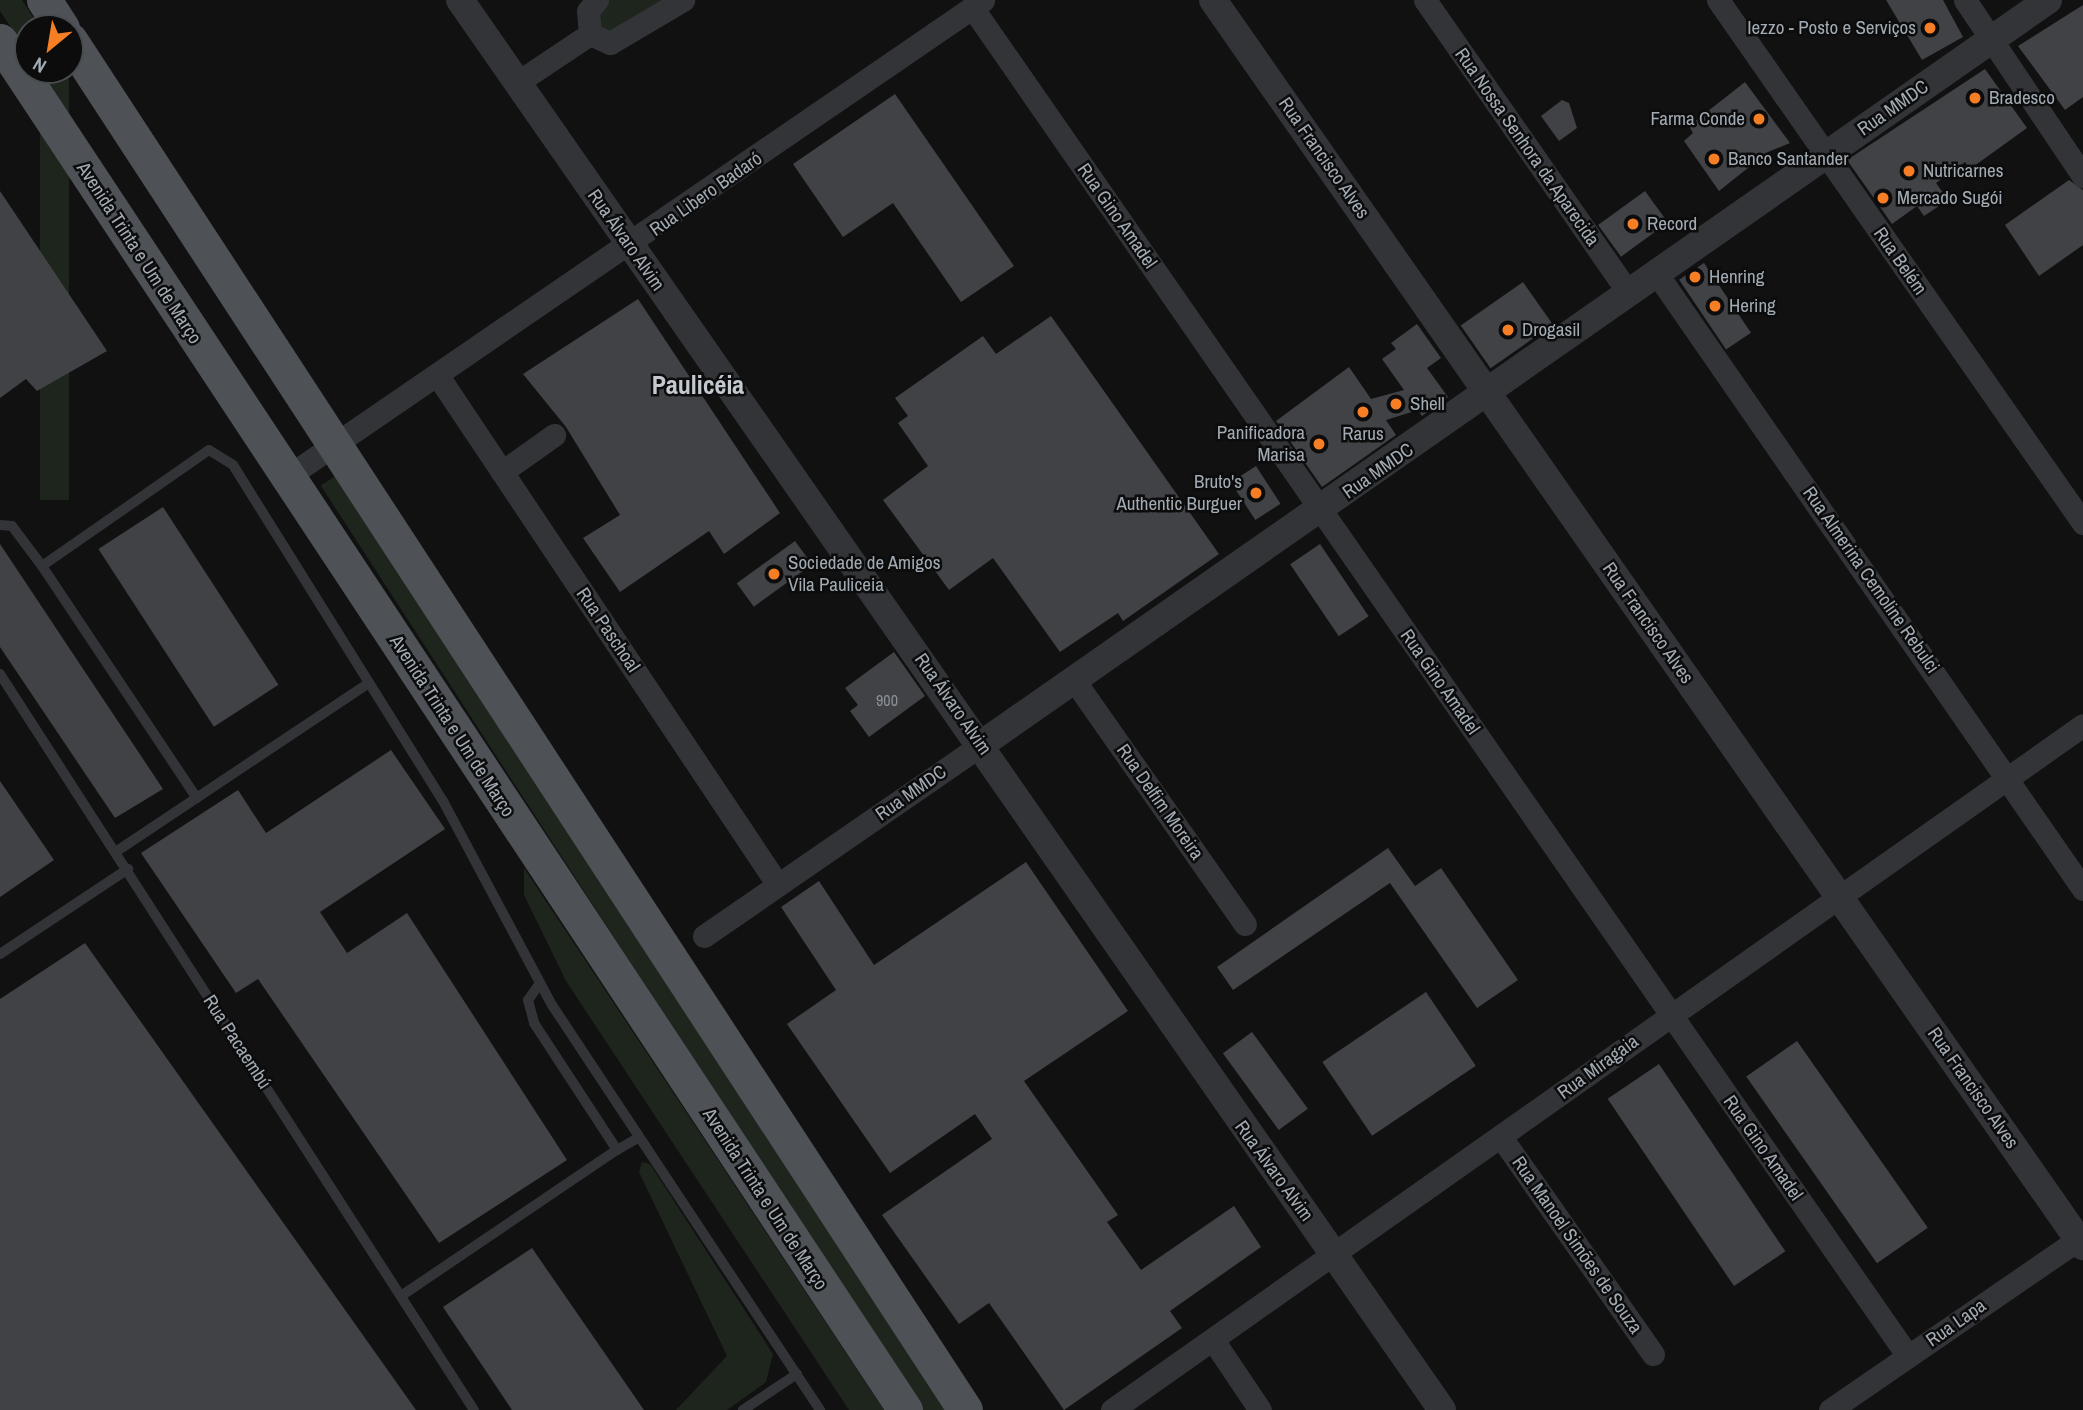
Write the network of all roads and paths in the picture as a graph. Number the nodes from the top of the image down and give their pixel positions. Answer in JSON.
{"nodes":[{"id":1,"x":460,"y":0,"type":"edge"},
{"id":2,"x":597,"y":0,"type":"edge"},
{"id":3,"x":683,"y":0,"type":"edge"},
{"id":4,"x":1213,"y":0,"type":"edge"},
{"id":5,"x":1425,"y":0,"type":"edge"},
{"id":6,"x":1718,"y":0,"type":"edge"},
{"id":7,"x":1965,"y":0,"type":"edge"},
{"id":8,"x":2048,"y":0,"type":"edge"},
{"id":9,"x":978,"y":4,"type":"edge"},
{"id":10,"x":590,"y":34,"type":"junction"},
{"id":11,"x":1992,"y":39,"type":"junction"},
{"id":12,"x":0,"y":41,"type":"edge"},
{"id":13,"x":84,"y":61,"type":"edge"},
{"id":14,"x":519,"y":82,"type":"junction"},
{"id":15,"x":1826,"y":155,"type":"junction"},
{"id":16,"x":2083,"y":176,"type":"edge"},
{"id":17,"x":630,"y":247,"type":"junction"},
{"id":18,"x":1657,"y":274,"type":"junction"},
{"id":19,"x":1629,"y":293,"type":"junction"},
{"id":20,"x":438,"y":376,"type":"junction"},
{"id":21,"x":1488,"y":394,"type":"junction"},
{"id":22,"x":554,"y":435,"type":"dead end"},
{"id":23,"x":337,"y":442,"type":"junction"},
{"id":24,"x":502,"y":472,"type":"junction"},
{"id":25,"x":287,"y":477,"type":"junction"},
{"id":26,"x":1321,"y":510,"type":"junction"},
{"id":27,"x":2083,"y":523,"type":"edge"},
{"id":28,"x":0,"y":525,"type":"edge"},
{"id":29,"x":42,"y":566,"type":"junction"},
{"id":30,"x":0,"y":674,"type":"edge"},
{"id":31,"x":1074,"y":680,"type":"junction"},
{"id":32,"x":369,"y":683,"type":"junction"},
{"id":33,"x":2083,"y":725,"type":"edge"},
{"id":34,"x":982,"y":744,"type":"junction"},
{"id":35,"x":2009,"y":778,"type":"junction"},
{"id":36,"x":197,"y":799,"type":"junction"},
{"id":37,"x":117,"y":851,"type":"junction"},
{"id":38,"x":128,"y":869,"type":"junction"},
{"id":39,"x":778,"y":885,"type":"junction"},
{"id":40,"x":2083,"y":889,"type":"edge"},
{"id":41,"x":1839,"y":895,"type":"junction"},
{"id":42,"x":1245,"y":924,"type":"dead end"},
{"id":43,"x":704,"y":936,"type":"dead end"},
{"id":44,"x":0,"y":954,"type":"edge"},
{"id":45,"x":540,"y":983,"type":"junction"},
{"id":46,"x":1671,"y":1014,"type":"junction"},
{"id":47,"x":1501,"y":1137,"type":"junction"},
{"id":48,"x":638,"y":1138,"type":"junction"},
{"id":49,"x":618,"y":1150,"type":"junction"},
{"id":50,"x":2081,"y":1240,"type":"edge"},
{"id":51,"x":1336,"y":1255,"type":"junction"},
{"id":52,"x":401,"y":1296,"type":"junction"},
{"id":53,"x":1213,"y":1340,"type":"junction"},
{"id":54,"x":1653,"y":1354,"type":"dead end"},
{"id":55,"x":1908,"y":1356,"type":"junction"},
{"id":56,"x":797,"y":1374,"type":"junction"},
{"id":57,"x":474,"y":1410,"type":"edge"},
{"id":58,"x":743,"y":1410,"type":"edge"},
{"id":59,"x":820,"y":1410,"type":"edge"},
{"id":60,"x":905,"y":1410,"type":"edge"},
{"id":61,"x":965,"y":1410,"type":"edge"},
{"id":62,"x":1112,"y":1410,"type":"edge"},
{"id":63,"x":1259,"y":1410,"type":"edge"},
{"id":64,"x":1442,"y":1410,"type":"edge"},
{"id":65,"x":1830,"y":1410,"type":"edge"}],
"edges":[{"from":1,"to":14,"type":"street","name":"Rua Álvaro Alvim"},
{"from":2,"to":10,"type":"street"},
{"from":3,"to":10,"type":"street"},
{"from":4,"to":21,"type":"street","name":"Rua Francisco Alves"},
{"from":5,"to":19,"type":"street","name":"Rua Nossa Senhora da Aparecida"},
{"from":6,"to":15,"type":"street","name":"Rua Belém"},
{"from":7,"to":11,"type":"street"},
{"from":8,"to":11,"type":"street","name":"Rua MMDC"},
{"from":9,"to":17,"type":"street","name":"Rua Libero Badaró"},
{"from":9,"to":26,"type":"street","name":"Rua Gino Amadel"},
{"from":10,"to":14,"type":"street"},
{"from":11,"to":15,"type":"street","name":"Rua MMDC"},
{"from":11,"to":16,"type":"street"},
{"from":12,"to":25,"type":"main road","name":"Avenida Trinta e Um de Março"},
{"from":13,"to":23,"type":"main road"},
{"from":14,"to":17,"type":"street","name":"Rua Álvaro Alvim"},
{"from":15,"to":18,"type":"street","name":"Rua MMDC"},
{"from":15,"to":27,"type":"street","name":"Rua Belém"},
{"from":17,"to":20,"type":"street","name":"Rua Libero Badaró"},
{"from":17,"to":34,"type":"street","name":"Rua Álvaro Alvim"},
{"from":18,"to":19,"type":"street","name":"Rua MMDC"},
{"from":18,"to":35,"type":"street","name":"Rua Almerina Cemoline Rebulci"},
{"from":19,"to":21,"type":"street","name":"Rua MMDC"},
{"from":20,"to":23,"type":"street","name":"Rua Libero Badaró"},
{"from":20,"to":24,"type":"street","name":"Rua Paschoal"},
{"from":21,"to":26,"type":"street","name":"Rua MMDC"},
{"from":21,"to":41,"type":"street","name":"Rua Francisco Alves"},
{"from":22,"to":24,"type":"street"},
{"from":23,"to":25,"type":"street","name":"Rua Libero Badaró"},
{"from":23,"to":61,"type":"main road"},
{"from":24,"to":39,"type":"street","name":"Rua Paschoal"},
{"from":25,"to":60,"type":"main road","name":"Avenida Trinta e Um de Março"},
{"from":26,"to":31,"type":"street","name":"Rua MMDC"},
{"from":26,"to":46,"type":"street","name":"Rua Gino Amadel"},
{"from":28,"to":29,"type":"lane"},
{"from":29,"to":32,"type":"lane"},
{"from":29,"to":36,"type":"lane"},
{"from":30,"to":37,"type":"lane","name":"Rua Pacaembú"},
{"from":31,"to":34,"type":"street","name":"Rua MMDC"},
{"from":31,"to":42,"type":"street","name":"Rua Delfim Moreira"},
{"from":32,"to":36,"type":"lane"},
{"from":32,"to":45,"type":"lane"},
{"from":33,"to":35,"type":"street","name":"Rua Miragaia"},
{"from":34,"to":39,"type":"street","name":"Rua MMDC"},
{"from":34,"to":51,"type":"street","name":"Rua Álvaro Alvim"},
{"from":35,"to":40,"type":"street","name":"Rua Almerina Cemoline Rebulci"},
{"from":35,"to":41,"type":"street","name":"Rua Miragaia"},
{"from":36,"to":37,"type":"lane"},
{"from":37,"to":38,"type":"lane","name":"Rua Pacaembú"},
{"from":38,"to":44,"type":"lane"},
{"from":38,"to":52,"type":"lane","name":"Rua Pacaembú"},
{"from":39,"to":43,"type":"street","name":"Rua MMDC"},
{"from":41,"to":46,"type":"street","name":"Rua Miragaia"},
{"from":41,"to":50,"type":"street","name":"Rua Francisco Alves"},
{"from":45,"to":48,"type":"lane"},
{"from":45,"to":49,"type":"lane"},
{"from":46,"to":47,"type":"street","name":"Rua Miragaia"},
{"from":46,"to":55,"type":"street","name":"Rua Gino Amadel"},
{"from":47,"to":51,"type":"street","name":"Rua Miragaia"},
{"from":47,"to":54,"type":"street","name":"Rua Manoel Simões de Souza"},
{"from":48,"to":49,"type":"lane"},
{"from":48,"to":56,"type":"lane"},
{"from":49,"to":52,"type":"lane"},
{"from":50,"to":55,"type":"street","name":"Rua Lapa"},
{"from":51,"to":53,"type":"street","name":"Rua Miragaia"},
{"from":51,"to":64,"type":"street","name":"Rua Álvaro Alvim"},
{"from":52,"to":57,"type":"lane","name":"Rua Pacaembú"},
{"from":53,"to":62,"type":"street","name":"Rua Miragaia"},
{"from":53,"to":63,"type":"street"},
{"from":55,"to":65,"type":"street","name":"Rua Lapa"},
{"from":56,"to":58,"type":"lane"},
{"from":56,"to":59,"type":"lane"}]}
